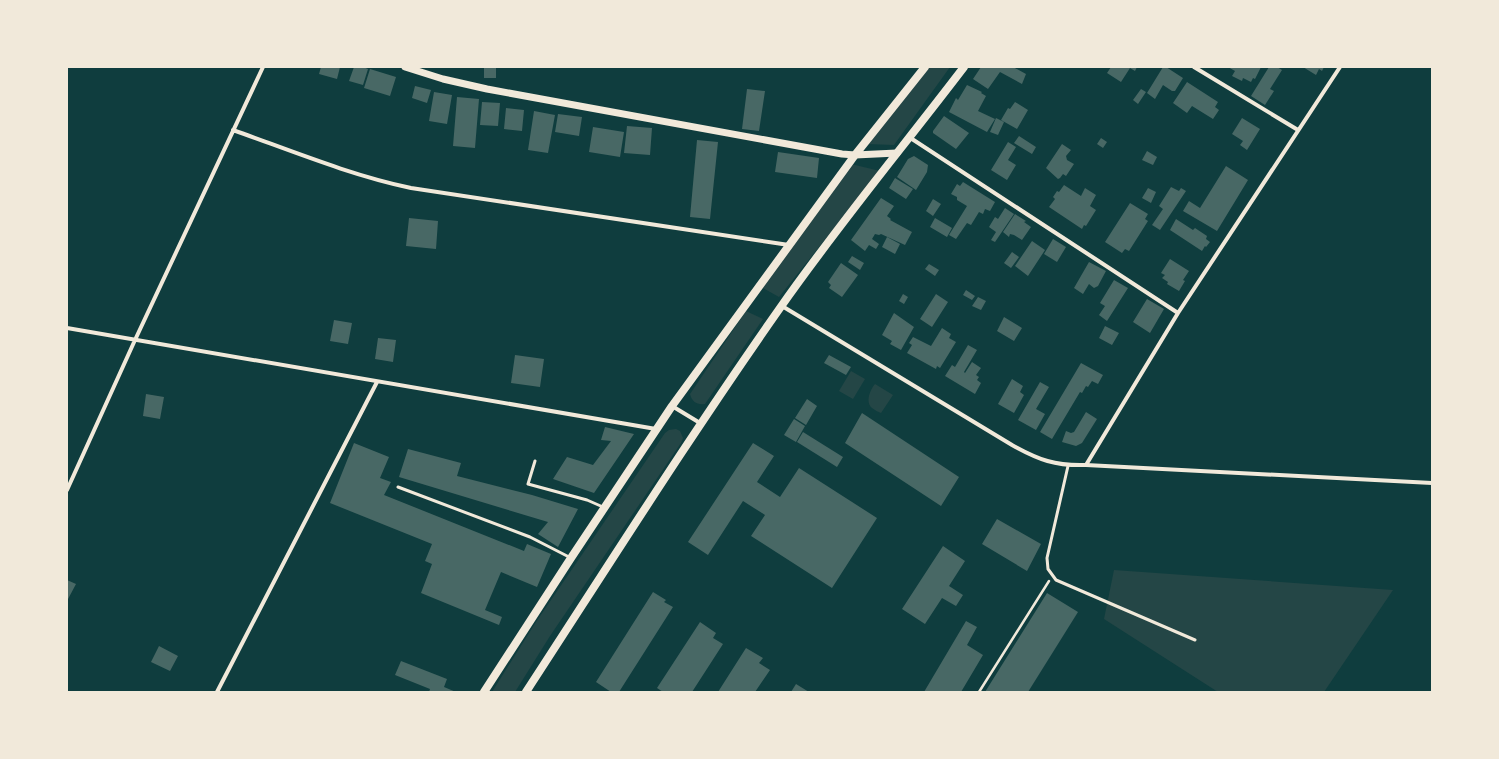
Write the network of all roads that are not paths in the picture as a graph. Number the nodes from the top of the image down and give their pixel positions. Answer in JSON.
{"nodes":[{"id":1,"x":262,"y":67,"type":"edge"},
{"id":2,"x":404,"y":67,"type":"edge"},
{"id":3,"x":925,"y":67,"type":"edge"},
{"id":4,"x":964,"y":67,"type":"edge"},
{"id":5,"x":1194,"y":67,"type":"edge"},
{"id":6,"x":1340,"y":67,"type":"edge"},
{"id":7,"x":233,"y":130,"type":"junction"},
{"id":8,"x":1298,"y":130,"type":"junction"},
{"id":9,"x":909,"y":137,"type":"junction"},
{"id":10,"x":896,"y":153,"type":"junction"},
{"id":11,"x":855,"y":155,"type":"junction"},
{"id":12,"x":788,"y":245,"type":"junction"},
{"id":13,"x":781,"y":306,"type":"junction"},
{"id":14,"x":1178,"y":313,"type":"junction"},
{"id":15,"x":67,"y":328,"type":"edge"},
{"id":16,"x":135,"y":340,"type":"junction"},
{"id":17,"x":377,"y":382,"type":"junction"},
{"id":18,"x":672,"y":406,"type":"junction"},
{"id":19,"x":700,"y":423,"type":"junction"},
{"id":20,"x":657,"y":429,"type":"junction"},
{"id":21,"x":535,"y":461,"type":"dead end"},
{"id":22,"x":1086,"y":465,"type":"junction"},
{"id":23,"x":1068,"y":466,"type":"junction"},
{"id":24,"x":1432,"y":483,"type":"edge"},
{"id":25,"x":398,"y":486,"type":"dead end"},
{"id":26,"x":67,"y":490,"type":"edge"},
{"id":27,"x":604,"y":508,"type":"junction"},
{"id":28,"x":571,"y":558,"type":"junction"},
{"id":29,"x":1195,"y":640,"type":"dead end"},
{"id":30,"x":218,"y":692,"type":"edge"},
{"id":31,"x":484,"y":692,"type":"edge"},
{"id":32,"x":526,"y":692,"type":"edge"}],
"edges":[{"from":1,"to":7,"type":"street"},
{"from":2,"to":11,"type":"street"},
{"from":3,"to":11,"type":"main road"},
{"from":4,"to":9,"type":"main road"},
{"from":5,"to":8,"type":"street"},
{"from":6,"to":8,"type":"street"},
{"from":7,"to":12,"type":"street"},
{"from":7,"to":16,"type":"street"},
{"from":8,"to":14,"type":"street"},
{"from":9,"to":10,"type":"main road"},
{"from":9,"to":14,"type":"street"},
{"from":10,"to":11,"type":"street"},
{"from":10,"to":13,"type":"main road"},
{"from":11,"to":12,"type":"main road"},
{"from":12,"to":18,"type":"main road"},
{"from":13,"to":19,"type":"main road"},
{"from":13,"to":23,"type":"street"},
{"from":14,"to":22,"type":"street"},
{"from":15,"to":16,"type":"street"},
{"from":16,"to":17,"type":"street"},
{"from":16,"to":26,"type":"street"},
{"from":17,"to":20,"type":"street"},
{"from":17,"to":30,"type":"street"},
{"from":18,"to":19,"type":"street"},
{"from":18,"to":20,"type":"main road"},
{"from":19,"to":32,"type":"main road"},
{"from":20,"to":27,"type":"main road"},
{"from":21,"to":27,"type":"lane"},
{"from":22,"to":23,"type":"street"},
{"from":22,"to":24,"type":"street"},
{"from":23,"to":29,"type":"lane"},
{"from":25,"to":28,"type":"lane"},
{"from":27,"to":28,"type":"main road"},
{"from":28,"to":31,"type":"main road"}]}
